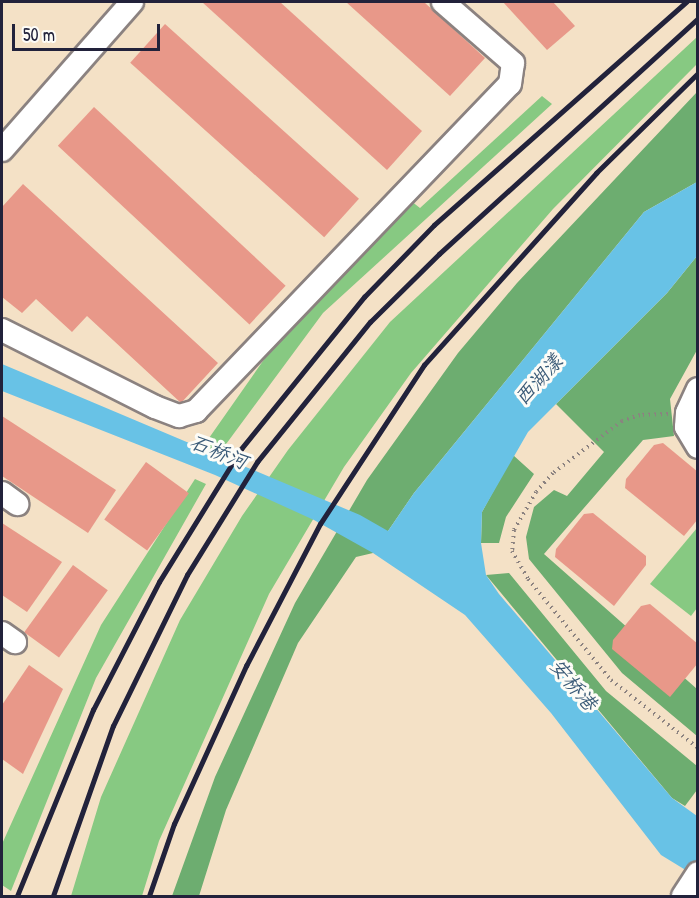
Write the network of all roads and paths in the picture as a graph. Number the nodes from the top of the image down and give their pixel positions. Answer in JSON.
{"nodes":[{"id":1,"x":132,"y":2,"type":"edge"},
{"id":2,"x":443,"y":2,"type":"edge"},
{"id":3,"x":2,"y":150,"type":"edge"},
{"id":4,"x":2,"y":330,"type":"edge"},
{"id":5,"x":698,"y":389,"type":"edge"},
{"id":6,"x":687,"y":413,"type":"junction"},
{"id":7,"x":698,"y":447,"type":"edge"},
{"id":8,"x":698,"y":747,"type":"edge"},
{"id":9,"x":698,"y":873,"type":"edge"},
{"id":10,"x":683,"y":897,"type":"edge"}],
"edges":[{"from":1,"to":3,"type":"street"},
{"from":2,"to":4,"type":"street"},
{"from":5,"to":6,"type":"street"},
{"from":6,"to":7,"type":"street"},
{"from":6,"to":8,"type":"path"},
{"from":9,"to":10,"type":"street"}]}
